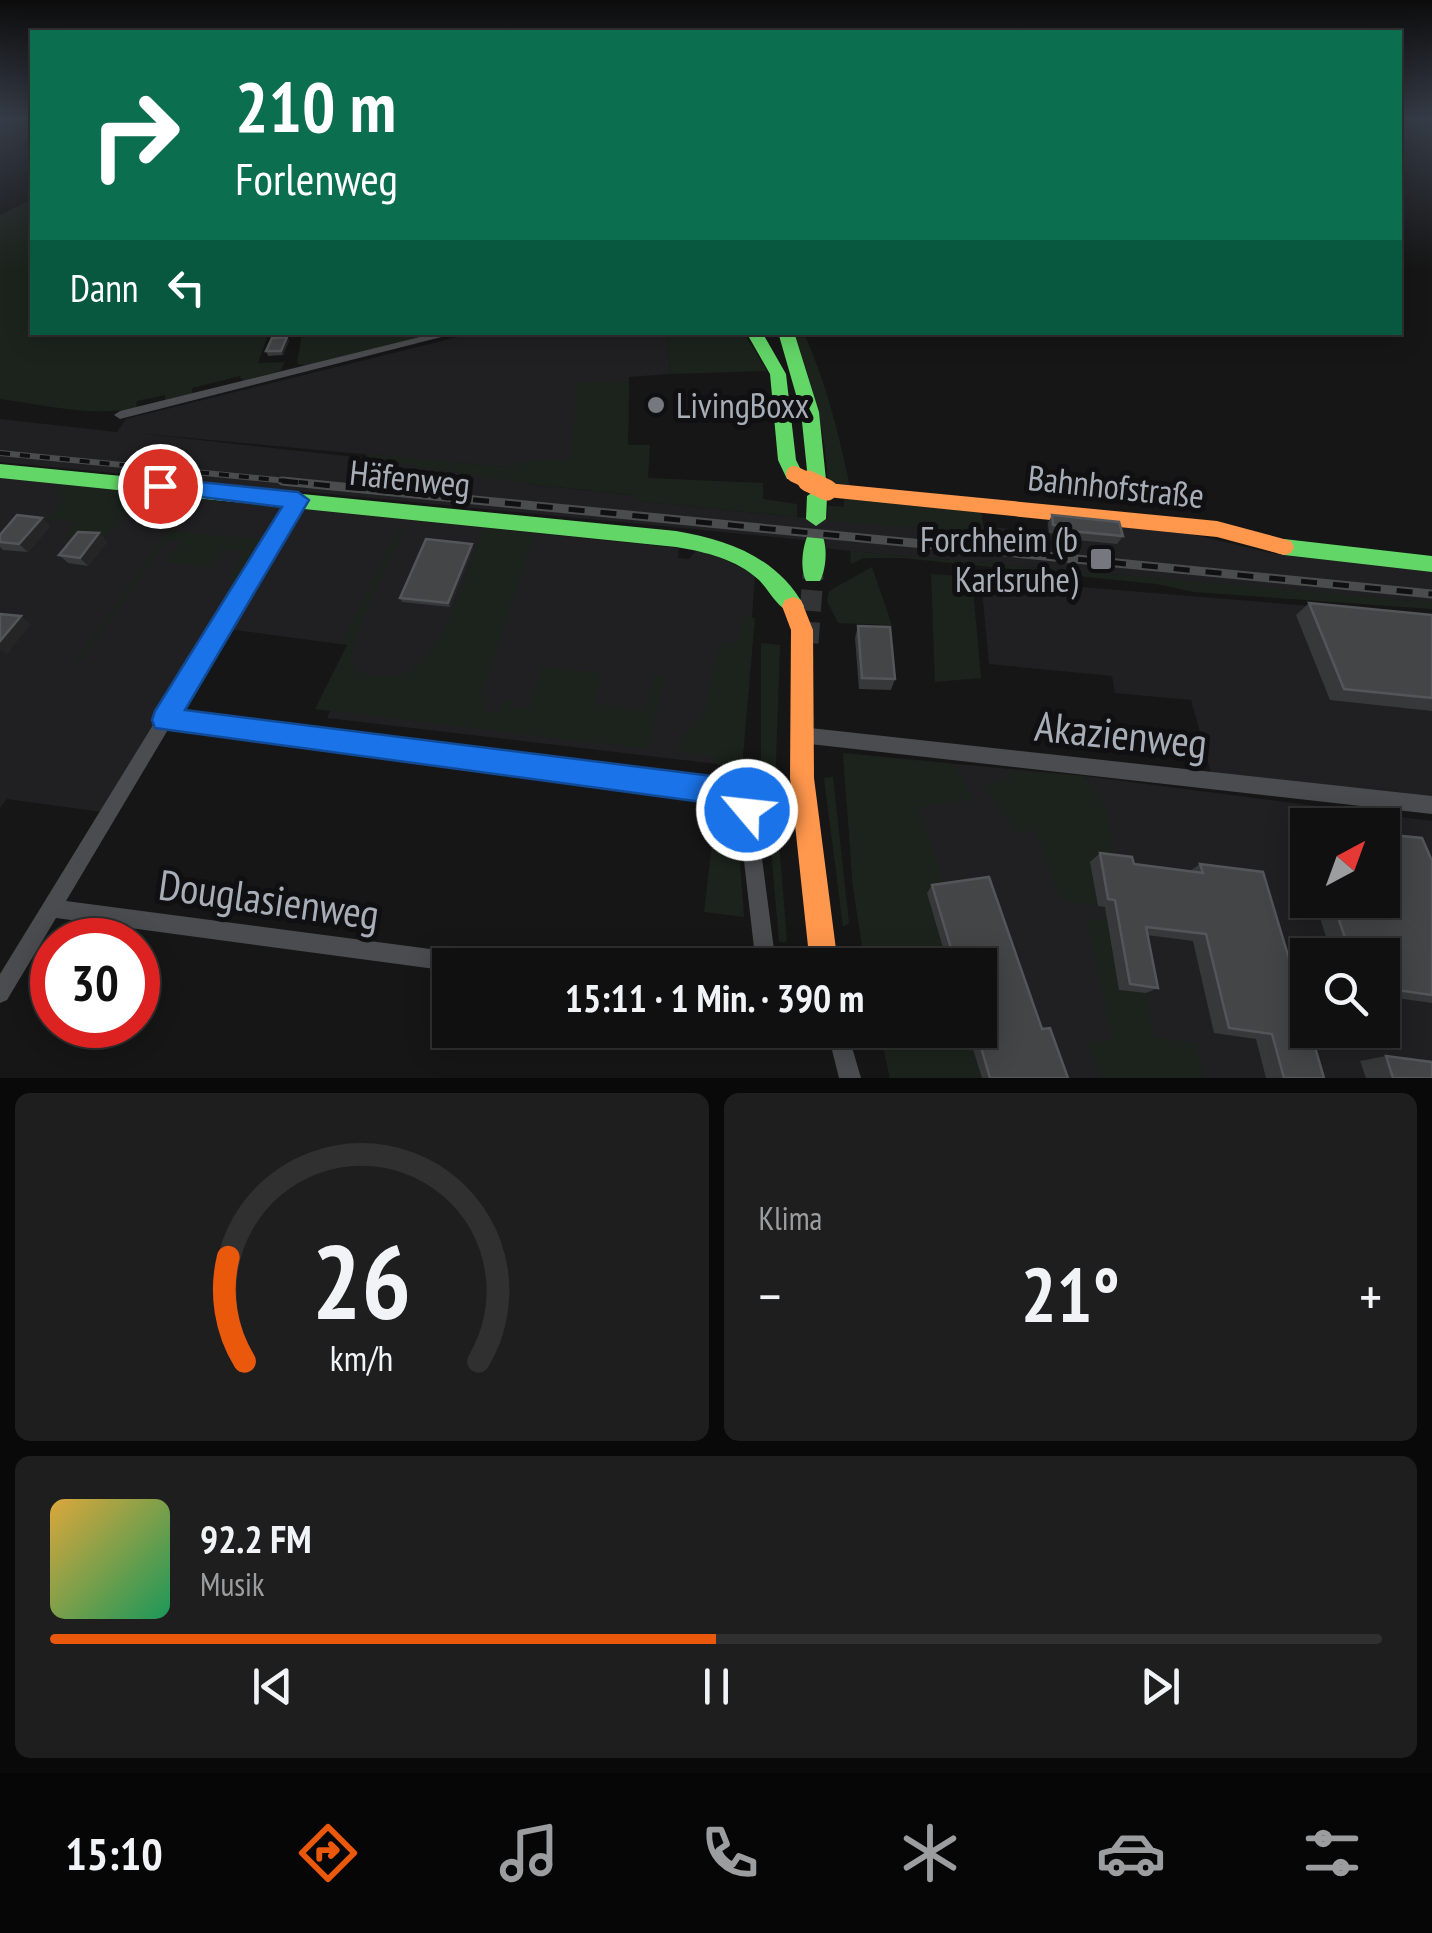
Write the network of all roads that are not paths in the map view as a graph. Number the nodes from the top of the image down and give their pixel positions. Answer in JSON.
{"nodes":[{"id":1,"x":444,"y":335,"type":"edge"},
{"id":2,"x":756,"y":335,"type":"edge"},
{"id":3,"x":787,"y":335,"type":"edge"},
{"id":4,"x":120,"y":415,"type":"dead end"},
{"id":5,"x":0,"y":471,"type":"edge"},
{"id":6,"x":820,"y":489,"type":"junction"},
{"id":7,"x":298,"y":500,"type":"junction"},
{"id":8,"x":816,"y":519,"type":"dead end"},
{"id":9,"x":815,"y":541,"type":"dead end"},
{"id":10,"x":1432,"y":564,"type":"edge"},
{"id":11,"x":813,"y":575,"type":"tunnel mouth"},
{"id":12,"x":165,"y":720,"type":"junction"},
{"id":13,"x":801,"y":735,"type":"junction"},
{"id":14,"x":1432,"y":805,"type":"edge"},
{"id":15,"x":51,"y":908,"type":"junction"},
{"id":16,"x":764,"y":948,"type":"edge"},
{"id":17,"x":821,"y":948,"type":"edge"},
{"id":18,"x":432,"y":959,"type":"edge"},
{"id":19,"x":0,"y":994,"type":"edge"},
{"id":20,"x":842,"y":1048,"type":"edge"},
{"id":21,"x":850,"y":1078,"type":"edge"}],
"edges":[{"from":1,"to":4,"type":"street"},
{"from":2,"to":6,"type":"street","name":"Bahnhofstraße","bridge":true},
{"from":3,"to":6,"type":"street"},
{"from":5,"to":7,"type":"street","name":"Häfenweg"},
{"from":6,"to":8,"type":"street"},
{"from":6,"to":10,"type":"street","name":"Bahnhofstraße"},
{"from":7,"to":12,"type":"street"},
{"from":7,"to":13,"type":"street","name":"Häfenweg"},
{"from":9,"to":11,"type":"street"},
{"from":12,"to":15,"type":"street"},
{"from":12,"to":16,"type":"street"},
{"from":13,"to":14,"type":"street","name":"Akazienweg"},
{"from":13,"to":17,"type":"street"},
{"from":15,"to":18,"type":"street","name":"Douglasienweg"},
{"from":15,"to":19,"type":"street"},
{"from":20,"to":21,"type":"street"}]}
